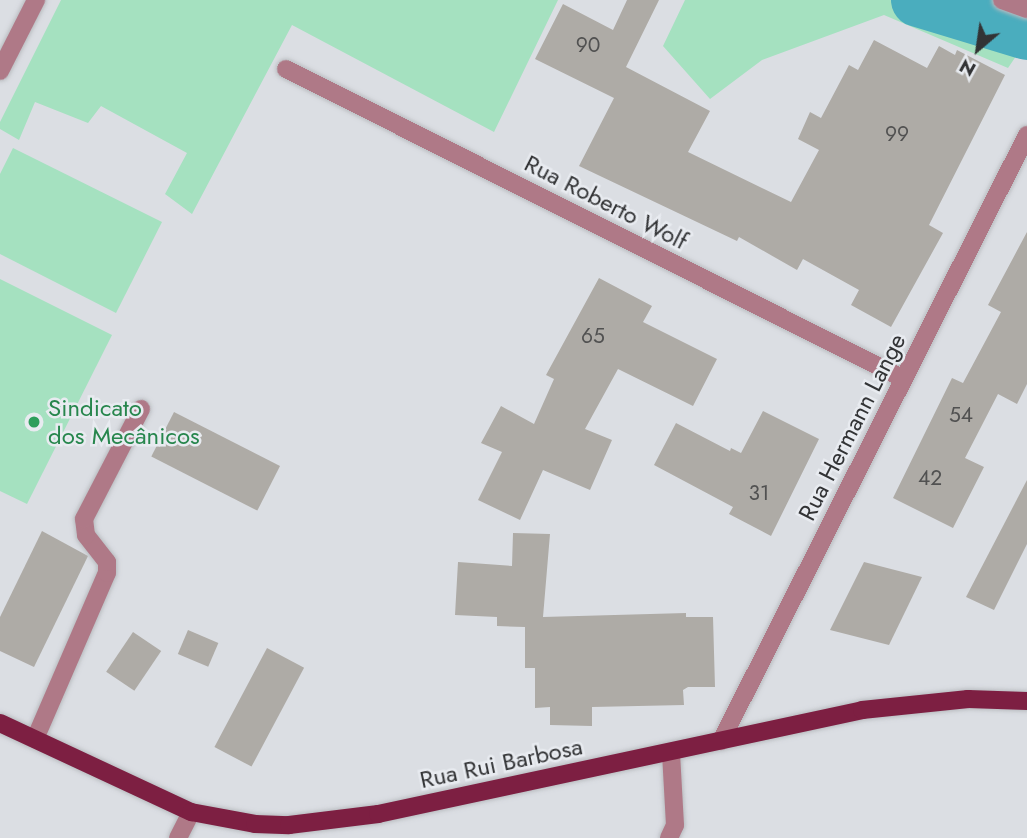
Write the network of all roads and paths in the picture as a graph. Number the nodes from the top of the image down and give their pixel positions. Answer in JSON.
{"nodes":[{"id":1,"x":36,"y":0,"type":"edge"},
{"id":2,"x":1002,"y":0,"type":"edge"},
{"id":3,"x":1027,"y":9,"type":"edge"},
{"id":4,"x":286,"y":69,"type":"dead end"},
{"id":5,"x":0,"y":71,"type":"edge"},
{"id":6,"x":1027,"y":135,"type":"edge"},
{"id":7,"x":904,"y":379,"type":"junction"},
{"id":8,"x":141,"y":409,"type":"dead end"},
{"id":9,"x":1027,"y":701,"type":"edge"},
{"id":10,"x":0,"y":723,"type":"edge"},
{"id":11,"x":35,"y":739,"type":"junction"},
{"id":12,"x":721,"y":741,"type":"junction"},
{"id":13,"x":671,"y":753,"type":"junction"},
{"id":14,"x":191,"y":812,"type":"junction"},
{"id":15,"x":178,"y":838,"type":"edge"},
{"id":16,"x":669,"y":838,"type":"edge"}],
"edges":[{"from":1,"to":5,"type":"street"},
{"from":2,"to":3,"type":"street"},
{"from":4,"to":7,"type":"street","name":"Rua Roberto Wolf"},
{"from":6,"to":7,"type":"street","name":"Rua Hermann Lange"},
{"from":7,"to":12,"type":"street","name":"Rua Hermann Lange"},
{"from":8,"to":11,"type":"street"},
{"from":9,"to":12,"type":"main road","name":"Rua Rui Barbosa"},
{"from":10,"to":11,"type":"main road","name":"Rua Rui Barbosa"},
{"from":11,"to":14,"type":"main road","name":"Rua Rui Barbosa"},
{"from":12,"to":13,"type":"main road","name":"Rua Rui Barbosa"},
{"from":13,"to":14,"type":"main road","name":"Rua Rui Barbosa"},
{"from":13,"to":16,"type":"street"},
{"from":14,"to":15,"type":"street"}]}
